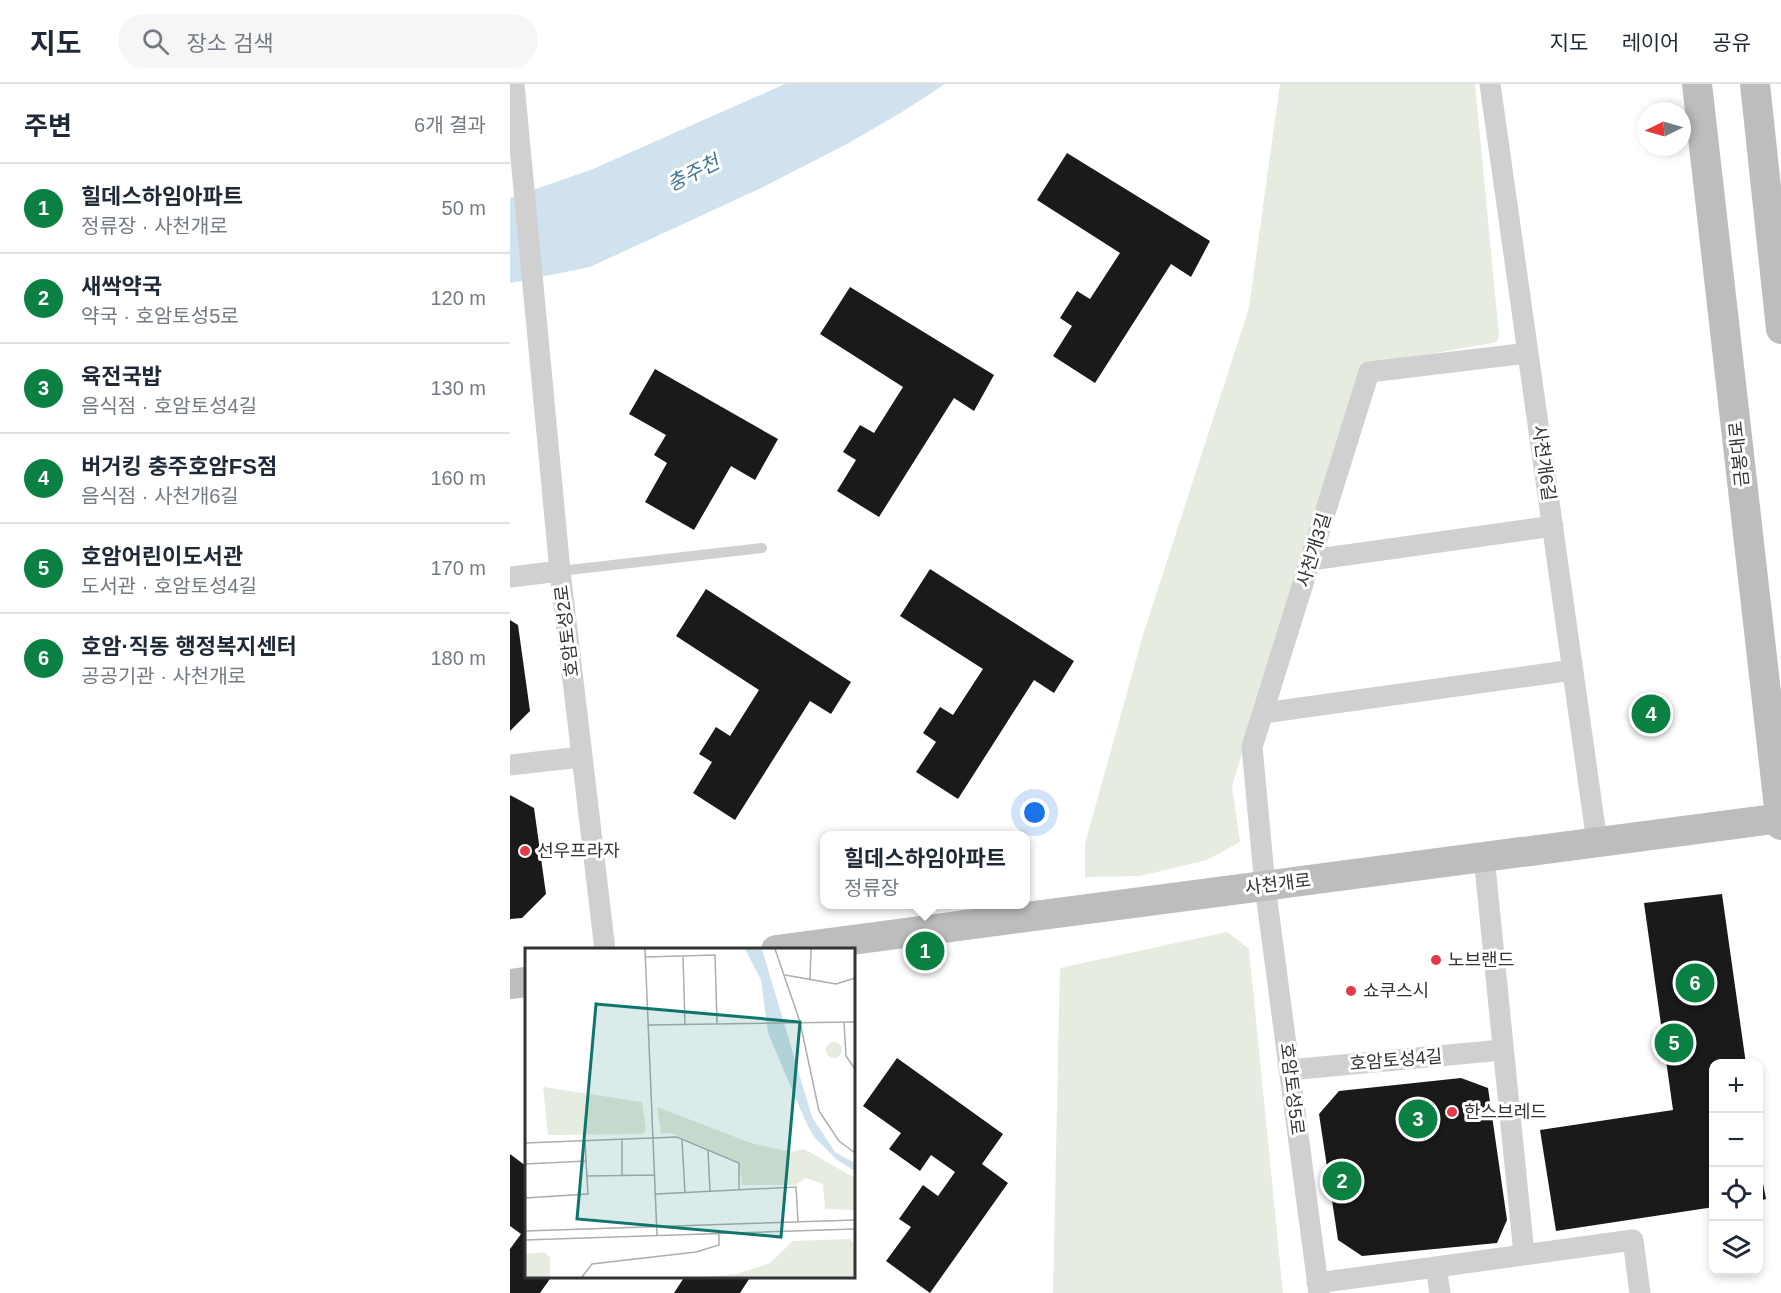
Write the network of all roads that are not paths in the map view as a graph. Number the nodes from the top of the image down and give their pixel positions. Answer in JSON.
{"nodes":[{"id":1,"x":514,"y":84,"type":"edge"},
{"id":2,"x":1490,"y":84,"type":"edge"},
{"id":3,"x":1696,"y":84,"type":"edge"},
{"id":4,"x":1755,"y":84,"type":"edge"},
{"id":5,"x":1781,"y":329,"type":"edge"},
{"id":6,"x":1528,"y":353,"type":"junction"},
{"id":7,"x":1553,"y":526,"type":"junction"},
{"id":8,"x":762,"y":548,"type":"dead end"},
{"id":9,"x":1311,"y":560,"type":"junction"},
{"id":10,"x":560,"y":572,"type":"junction"},
{"id":11,"x":510,"y":577,"type":"edge"},
{"id":12,"x":1573,"y":670,"type":"junction"},
{"id":13,"x":1263,"y":713,"type":"junction"},
{"id":14,"x":581,"y":757,"type":"junction"},
{"id":15,"x":510,"y":765,"type":"edge"},
{"id":16,"x":1781,"y":820,"type":"edge"},
{"id":17,"x":1597,"y":842,"type":"junction"},
{"id":18,"x":1484,"y":857,"type":"junction"},
{"id":19,"x":1265,"y":886,"type":"junction"},
{"id":20,"x":606,"y":948,"type":"edge"},
{"id":21,"x":791,"y":948,"type":"edge"},
{"id":22,"x":525,"y":982,"type":"edge"},
{"id":23,"x":510,"y":984,"type":"edge"},
{"id":24,"x":1502,"y":1050,"type":"junction"},
{"id":25,"x":1289,"y":1070,"type":"junction"},
{"id":26,"x":1524,"y":1254,"type":"junction"},
{"id":27,"x":1436,"y":1267,"type":"junction"},
{"id":28,"x":1318,"y":1288,"type":"edge"},
{"id":29,"x":1440,"y":1293,"type":"edge"},
{"id":30,"x":1640,"y":1293,"type":"edge"}],
"edges":[{"from":1,"to":10,"type":"street","name":"호암토성2로"},
{"from":2,"to":6,"type":"street","name":"사천개6길"},
{"from":3,"to":16,"type":"street","name":"금봉대로"},
{"from":4,"to":5,"type":"street"},
{"from":6,"to":7,"type":"street","name":"사천개6길"},
{"from":6,"to":9,"type":"street","name":"사천개3길"},
{"from":7,"to":9,"type":"street"},
{"from":7,"to":12,"type":"street","name":"사천개6길"},
{"from":8,"to":10,"type":"lane"},
{"from":9,"to":13,"type":"street","name":"사천개3길"},
{"from":10,"to":11,"type":"street"},
{"from":10,"to":14,"type":"street","name":"호암토성2로"},
{"from":12,"to":13,"type":"street"},
{"from":12,"to":17,"type":"street","name":"사천개6길"},
{"from":13,"to":19,"type":"street","name":"사천개3길"},
{"from":14,"to":15,"type":"street"},
{"from":14,"to":20,"type":"street","name":"호암토성2로"},
{"from":16,"to":17,"type":"street","name":"사천개로"},
{"from":17,"to":18,"type":"street","name":"사천개로"},
{"from":18,"to":19,"type":"street","name":"사천개로"},
{"from":18,"to":24,"type":"street"},
{"from":19,"to":21,"type":"street","name":"사천개로"},
{"from":19,"to":25,"type":"street","name":"호암토성5로"},
{"from":22,"to":23,"type":"street"},
{"from":24,"to":25,"type":"street","name":"호암토성4길"},
{"from":24,"to":26,"type":"street"},
{"from":25,"to":28,"type":"street","name":"호암토성5로"},
{"from":26,"to":27,"type":"street"},
{"from":26,"to":30,"type":"street"},
{"from":27,"to":28,"type":"street"},
{"from":27,"to":29,"type":"street"}]}
